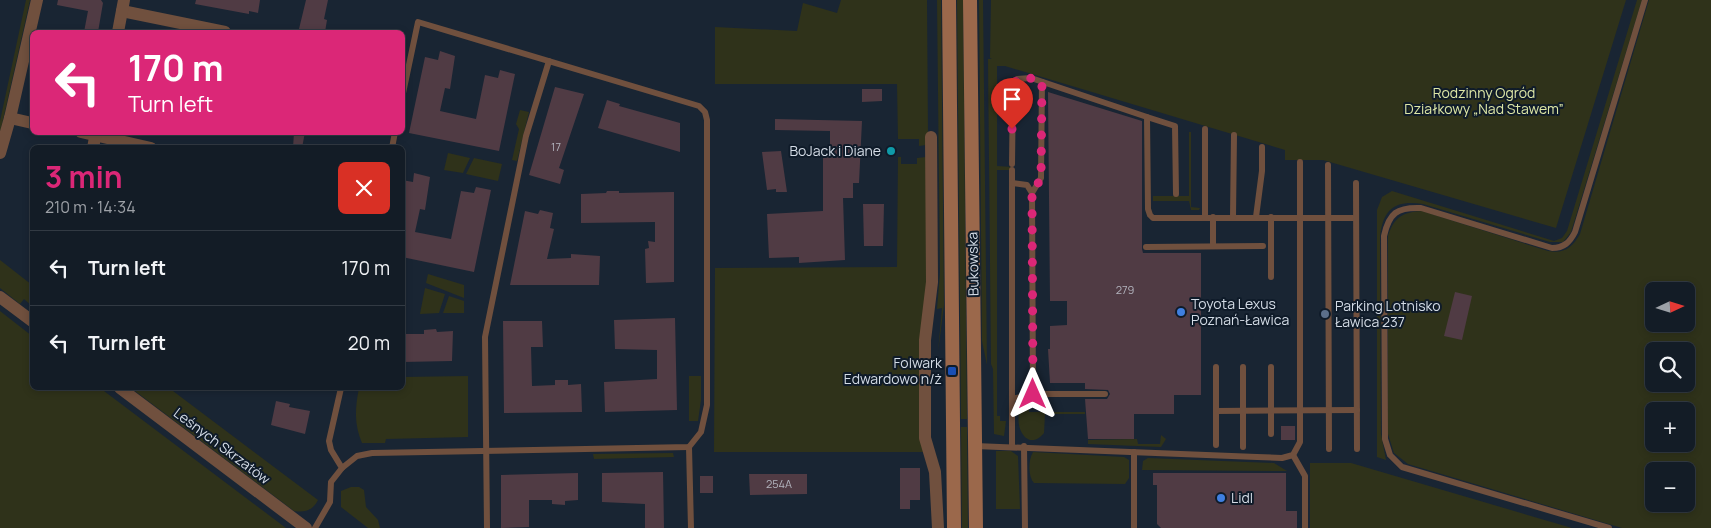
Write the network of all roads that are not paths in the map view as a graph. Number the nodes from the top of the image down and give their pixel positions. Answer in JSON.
{"nodes":[{"id":1,"x":37,"y":0,"type":"edge"},
{"id":2,"x":949,"y":0,"type":"edge"},
{"id":3,"x":970,"y":0,"type":"edge"},
{"id":4,"x":1645,"y":0,"type":"edge"},
{"id":5,"x":123,"y":6,"type":"edge"},
{"id":6,"x":30,"y":30,"type":"edge"},
{"id":7,"x":118,"y":30,"type":"edge"},
{"id":8,"x":217,"y":30,"type":"edge"},
{"id":9,"x":30,"y":31,"type":"edge"},
{"id":10,"x":549,"y":61,"type":"junction"},
{"id":11,"x":1042,"y":82,"type":"junction"},
{"id":12,"x":405,"y":84,"type":"edge"},
{"id":13,"x":1147,"y":117,"type":"junction"},
{"id":14,"x":10,"y":118,"type":"junction"},
{"id":15,"x":30,"y":123,"type":"edge"},
{"id":16,"x":1205,"y":129,"type":"dead end"},
{"id":17,"x":1234,"y":135,"type":"dead end"},
{"id":18,"x":931,"y":137,"type":"dead end"},
{"id":19,"x":95,"y":138,"type":"edge"},
{"id":20,"x":134,"y":145,"type":"edge"},
{"id":21,"x":1262,"y":148,"type":"dead end"},
{"id":22,"x":0,"y":153,"type":"edge"},
{"id":23,"x":1300,"y":162,"type":"dead end"},
{"id":24,"x":1328,"y":166,"type":"dead end"},
{"id":25,"x":1356,"y":183,"type":"dead end"},
{"id":26,"x":1012,"y":184,"type":"junction"},
{"id":27,"x":1032,"y":194,"type":"junction"},
{"id":28,"x":1176,"y":194,"type":"dead end"},
{"id":29,"x":1233,"y":217,"type":"junction"},
{"id":30,"x":1256,"y":217,"type":"junction"},
{"id":31,"x":1271,"y":217,"type":"junction"},
{"id":32,"x":1205,"y":218,"type":"junction"},
{"id":33,"x":1213,"y":218,"type":"junction"},
{"id":34,"x":1300,"y":218,"type":"junction"},
{"id":35,"x":1328,"y":218,"type":"junction"},
{"id":36,"x":1356,"y":218,"type":"junction"},
{"id":37,"x":1213,"y":246,"type":"junction"},
{"id":38,"x":1263,"y":246,"type":"dead end"},
{"id":39,"x":1146,"y":247,"type":"dead end"},
{"id":40,"x":1271,"y":277,"type":"dead end"},
{"id":41,"x":0,"y":297,"type":"edge"},
{"id":42,"x":30,"y":320,"type":"edge"},
{"id":43,"x":1216,"y":367,"type":"dead end"},
{"id":44,"x":1243,"y":367,"type":"dead end"},
{"id":45,"x":1271,"y":367,"type":"dead end"},
{"id":46,"x":123,"y":390,"type":"edge"},
{"id":47,"x":341,"y":390,"type":"edge"},
{"id":48,"x":1033,"y":394,"type":"junction"},
{"id":49,"x":1105,"y":394,"type":"dead end"},
{"id":50,"x":1012,"y":399,"type":"junction"},
{"id":51,"x":1271,"y":410,"type":"junction"},
{"id":52,"x":1300,"y":410,"type":"junction"},
{"id":53,"x":1329,"y":410,"type":"junction"},
{"id":54,"x":1357,"y":410,"type":"junction"},
{"id":55,"x":1216,"y":411,"type":"junction"},
{"id":56,"x":1243,"y":411,"type":"junction"},
{"id":57,"x":1271,"y":434,"type":"dead end"},
{"id":58,"x":1216,"y":445,"type":"dead end"},
{"id":59,"x":975,"y":446,"type":"junction"},
{"id":60,"x":1012,"y":446,"type":"junction"},
{"id":61,"x":1024,"y":446,"type":"junction"},
{"id":62,"x":689,"y":447,"type":"junction"},
{"id":63,"x":1244,"y":447,"type":"dead end"},
{"id":64,"x":1329,"y":449,"type":"dead end"},
{"id":65,"x":1357,"y":449,"type":"dead end"},
{"id":66,"x":486,"y":450,"type":"junction"},
{"id":67,"x":1134,"y":452,"type":"junction"},
{"id":68,"x":1293,"y":455,"type":"junction"},
{"id":69,"x":342,"y":468,"type":"junction"},
{"id":70,"x":306,"y":528,"type":"edge"},
{"id":71,"x":316,"y":528,"type":"edge"},
{"id":72,"x":487,"y":528,"type":"edge"},
{"id":73,"x":691,"y":528,"type":"edge"},
{"id":74,"x":938,"y":528,"type":"edge"},
{"id":75,"x":954,"y":528,"type":"edge"},
{"id":76,"x":976,"y":528,"type":"edge"},
{"id":77,"x":1025,"y":528,"type":"edge"},
{"id":78,"x":1134,"y":528,"type":"edge"},
{"id":79,"x":1305,"y":528,"type":"edge"},
{"id":80,"x":1609,"y":528,"type":"edge"}],
"edges":[{"from":1,"to":6,"type":"street"},
{"from":2,"to":75,"type":"main road","name":"Bukowska"},
{"from":3,"to":59,"type":"main road","name":"Bukowska"},
{"from":4,"to":80,"type":"lane"},
{"from":5,"to":7,"type":"street"},
{"from":5,"to":8,"type":"street"},
{"from":9,"to":14,"type":"street"},
{"from":10,"to":12,"type":"lane"},
{"from":10,"to":62,"type":"lane"},
{"from":10,"to":66,"type":"lane"},
{"from":11,"to":13,"type":"lane"},
{"from":11,"to":26,"type":"lane"},
{"from":11,"to":27,"type":"lane"},
{"from":13,"to":28,"type":"lane"},
{"from":13,"to":32,"type":"lane"},
{"from":14,"to":15,"type":"street"},
{"from":14,"to":22,"type":"street"},
{"from":16,"to":32,"type":"lane"},
{"from":17,"to":29,"type":"lane"},
{"from":18,"to":74,"type":"street"},
{"from":19,"to":20,"type":"street"},
{"from":21,"to":30,"type":"lane"},
{"from":23,"to":34,"type":"lane"},
{"from":24,"to":35,"type":"lane"},
{"from":25,"to":36,"type":"lane"},
{"from":26,"to":27,"type":"lane"},
{"from":26,"to":50,"type":"lane"},
{"from":27,"to":48,"type":"lane"},
{"from":29,"to":30,"type":"lane"},
{"from":29,"to":33,"type":"lane"},
{"from":30,"to":31,"type":"lane"},
{"from":31,"to":34,"type":"lane"},
{"from":31,"to":40,"type":"lane"},
{"from":32,"to":33,"type":"lane"},
{"from":33,"to":37,"type":"lane"},
{"from":34,"to":35,"type":"lane"},
{"from":34,"to":52,"type":"lane"},
{"from":35,"to":36,"type":"lane"},
{"from":35,"to":53,"type":"lane"},
{"from":36,"to":54,"type":"lane"},
{"from":37,"to":38,"type":"lane"},
{"from":37,"to":39,"type":"lane"},
{"from":41,"to":42,"type":"street"},
{"from":43,"to":55,"type":"lane"},
{"from":44,"to":56,"type":"lane"},
{"from":45,"to":51,"type":"lane"},
{"from":46,"to":70,"type":"street","name":"Leśnych Skrzatów"},
{"from":47,"to":69,"type":"lane"},
{"from":48,"to":49,"type":"lane"},
{"from":48,"to":50,"type":"lane"},
{"from":50,"to":60,"type":"lane"},
{"from":51,"to":52,"type":"lane"},
{"from":51,"to":56,"type":"lane"},
{"from":51,"to":57,"type":"lane"},
{"from":52,"to":53,"type":"lane"},
{"from":52,"to":68,"type":"lane"},
{"from":53,"to":54,"type":"lane"},
{"from":53,"to":64,"type":"lane"},
{"from":54,"to":65,"type":"lane"},
{"from":55,"to":56,"type":"lane"},
{"from":55,"to":58,"type":"lane"},
{"from":56,"to":63,"type":"lane"},
{"from":59,"to":60,"type":"lane"},
{"from":59,"to":76,"type":"main road","name":"Bukowska"},
{"from":60,"to":61,"type":"lane"},
{"from":61,"to":67,"type":"lane"},
{"from":61,"to":77,"type":"lane"},
{"from":62,"to":66,"type":"lane"},
{"from":62,"to":73,"type":"lane"},
{"from":66,"to":69,"type":"lane"},
{"from":66,"to":72,"type":"lane"},
{"from":67,"to":68,"type":"lane"},
{"from":67,"to":78,"type":"lane"},
{"from":68,"to":79,"type":"lane"},
{"from":69,"to":71,"type":"lane"}]}
